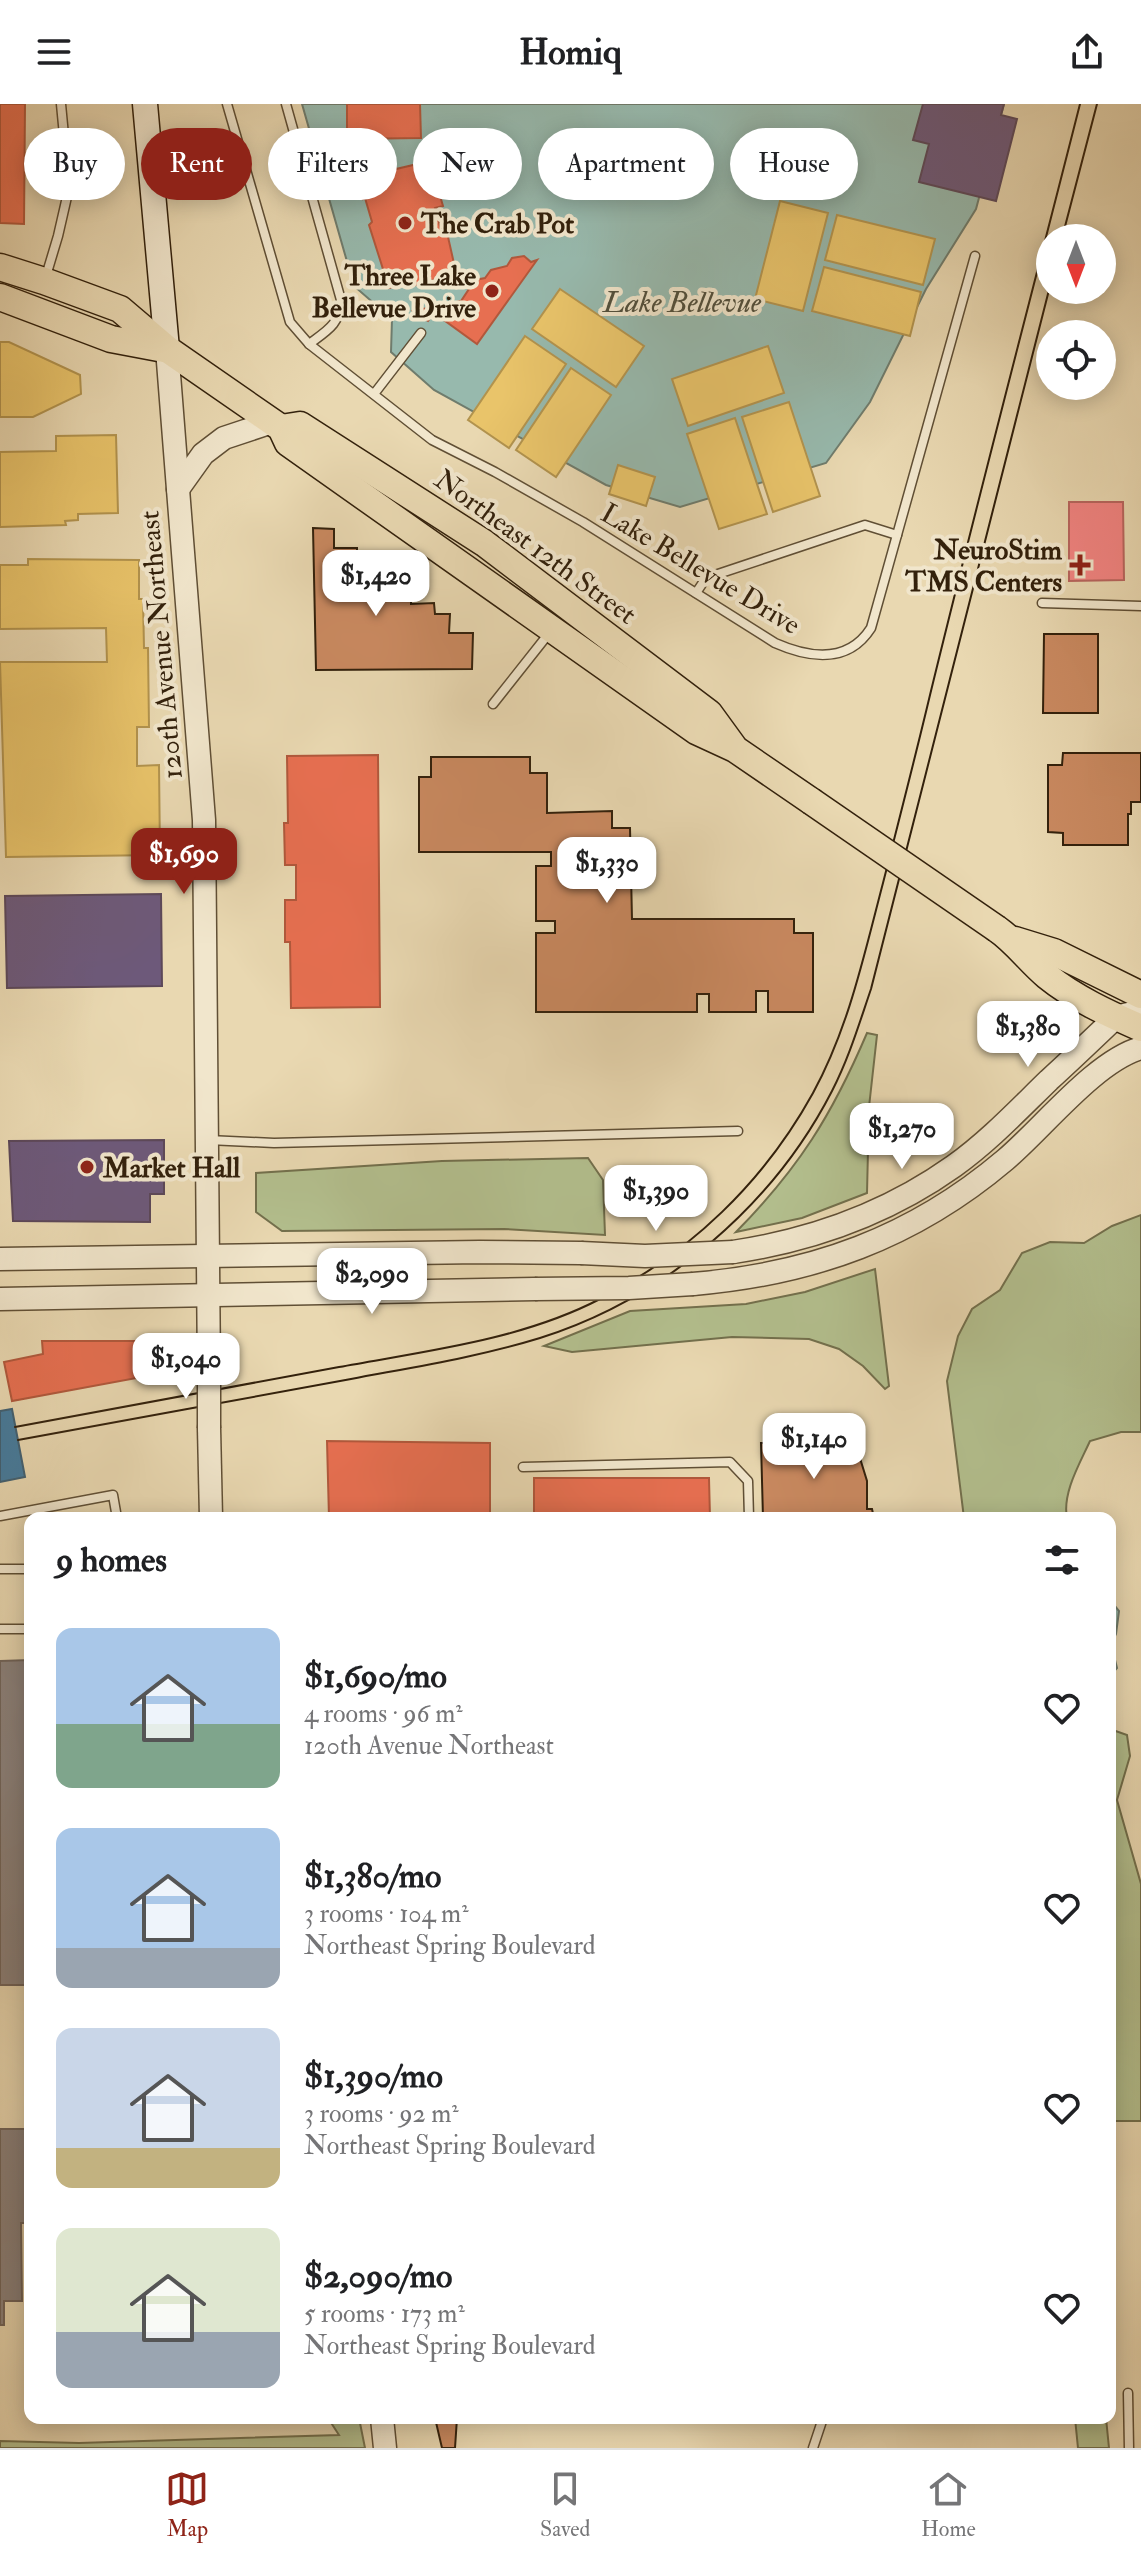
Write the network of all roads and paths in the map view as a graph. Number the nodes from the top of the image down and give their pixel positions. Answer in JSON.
{"nodes":[{"id":1,"x":61,"y":104,"type":"edge"},
{"id":2,"x":145,"y":104,"type":"edge"},
{"id":3,"x":227,"y":104,"type":"edge"},
{"id":4,"x":286,"y":104,"type":"edge"},
{"id":5,"x":975,"y":256,"type":"dead end"},
{"id":6,"x":0,"y":267,"type":"edge"},
{"id":7,"x":44,"y":281,"type":"junction"},
{"id":8,"x":0,"y":297,"type":"edge"},
{"id":9,"x":421,"y":333,"type":"dead end"},
{"id":10,"x":309,"y":344,"type":"junction"},
{"id":11,"x":167,"y":349,"type":"junction"},
{"id":12,"x":374,"y":394,"type":"junction"},
{"id":13,"x":277,"y":425,"type":"junction"},
{"id":14,"x":178,"y":489,"type":"junction"},
{"id":15,"x":897,"y":535,"type":"junction"},
{"id":16,"x":696,"y":593,"type":"junction"},
{"id":17,"x":1042,"y":603,"type":"dead end"},
{"id":18,"x":1141,"y":606,"type":"edge"},
{"id":19,"x":552,"y":630,"type":"junction"},
{"id":20,"x":493,"y":704,"type":"dead end"},
{"id":21,"x":735,"y":749,"type":"junction"},
{"id":22,"x":1004,"y":934,"type":"junction"},
{"id":23,"x":1141,"y":995,"type":"edge"},
{"id":24,"x":1129,"y":1014,"type":"edge"},
{"id":25,"x":1141,"y":1028,"type":"edge"},
{"id":26,"x":1141,"y":1048,"type":"edge"},
{"id":27,"x":738,"y":1131,"type":"dead end"},
{"id":28,"x":207,"y":1140,"type":"junction"},
{"id":29,"x":208,"y":1256,"type":"junction"},
{"id":30,"x":0,"y":1259,"type":"edge"},
{"id":31,"x":208,"y":1296,"type":"junction"},
{"id":32,"x":0,"y":1299,"type":"edge"},
{"id":33,"x":523,"y":1467,"type":"dead end"},
{"id":34,"x":116,"y":1512,"type":"edge"},
{"id":35,"x":211,"y":1512,"type":"edge"},
{"id":36,"x":749,"y":1512,"type":"edge"},
{"id":37,"x":0,"y":1516,"type":"edge"},
{"id":38,"x":0,"y":1569,"type":"edge"},
{"id":39,"x":24,"y":1569,"type":"edge"},
{"id":40,"x":0,"y":1629,"type":"edge"},
{"id":41,"x":24,"y":1629,"type":"edge"},
{"id":42,"x":1128,"y":2393,"type":"dead end"},
{"id":43,"x":383,"y":2424,"type":"edge"},
{"id":44,"x":821,"y":2424,"type":"edge"},
{"id":45,"x":385,"y":2448,"type":"edge"},
{"id":46,"x":813,"y":2448,"type":"edge"},
{"id":47,"x":1129,"y":2448,"type":"edge"}],
"edges":[{"from":1,"to":7,"type":"lane"},
{"from":2,"to":11,"type":"main road","name":"120th Avenue Northeast"},
{"from":3,"to":10,"type":"lane","name":"Lake Bellevue Drive"},
{"from":4,"to":10,"type":"lane"},
{"from":5,"to":15,"type":"lane","name":"Lake Bellevue Drive"},
{"from":6,"to":7,"type":"main road","name":"Northeast 12th Street"},
{"from":7,"to":11,"type":"main road","name":"Northeast 12th Street"},
{"from":8,"to":11,"type":"main road","name":"Northeast 12th Street"},
{"from":9,"to":12,"type":"lane"},
{"from":10,"to":12,"type":"lane","name":"Lake Bellevue Drive"},
{"from":11,"to":13,"type":"main road","name":"Northeast 12th Street"},
{"from":11,"to":14,"type":"street","name":"120th Avenue Northeast"},
{"from":12,"to":16,"type":"lane","name":"Lake Bellevue Drive"},
{"from":13,"to":14,"type":"street"},
{"from":13,"to":19,"type":"main road","name":"Northeast 12th Street"},
{"from":13,"to":21,"type":"main road","name":"Northeast 12th Street"},
{"from":14,"to":28,"type":"street","name":"120th Avenue Northeast"},
{"from":15,"to":16,"type":"lane"},
{"from":15,"to":16,"type":"lane","name":"Lake Bellevue Drive"},
{"from":17,"to":18,"type":"lane"},
{"from":19,"to":20,"type":"lane"},
{"from":19,"to":21,"type":"main road","name":"Northeast 12th Street"},
{"from":21,"to":22,"type":"main road","name":"Northeast 12th Street","bridge":true},
{"from":22,"to":23,"type":"main road","name":"Northeast 12th Street"},
{"from":22,"to":24,"type":"main road","name":"Northeast 12th Street"},
{"from":24,"to":25,"type":"main road","name":"Northeast 12th Street"},
{"from":24,"to":29,"type":"street","bridge":true},
{"from":26,"to":31,"type":"street","bridge":true},
{"from":27,"to":28,"type":"lane"},
{"from":28,"to":29,"type":"street","name":"120th Avenue Northeast"},
{"from":29,"to":30,"type":"street"},
{"from":29,"to":31,"type":"street","name":"120th Avenue Northeast"},
{"from":31,"to":32,"type":"street"},
{"from":31,"to":35,"type":"street","name":"120th Avenue Northeast","bridge":true},
{"from":33,"to":36,"type":"lane"},
{"from":34,"to":37,"type":"lane"},
{"from":38,"to":39,"type":"lane"},
{"from":40,"to":41,"type":"lane"},
{"from":42,"to":47,"type":"lane"},
{"from":43,"to":45,"type":"street"},
{"from":44,"to":46,"type":"lane"}]}
